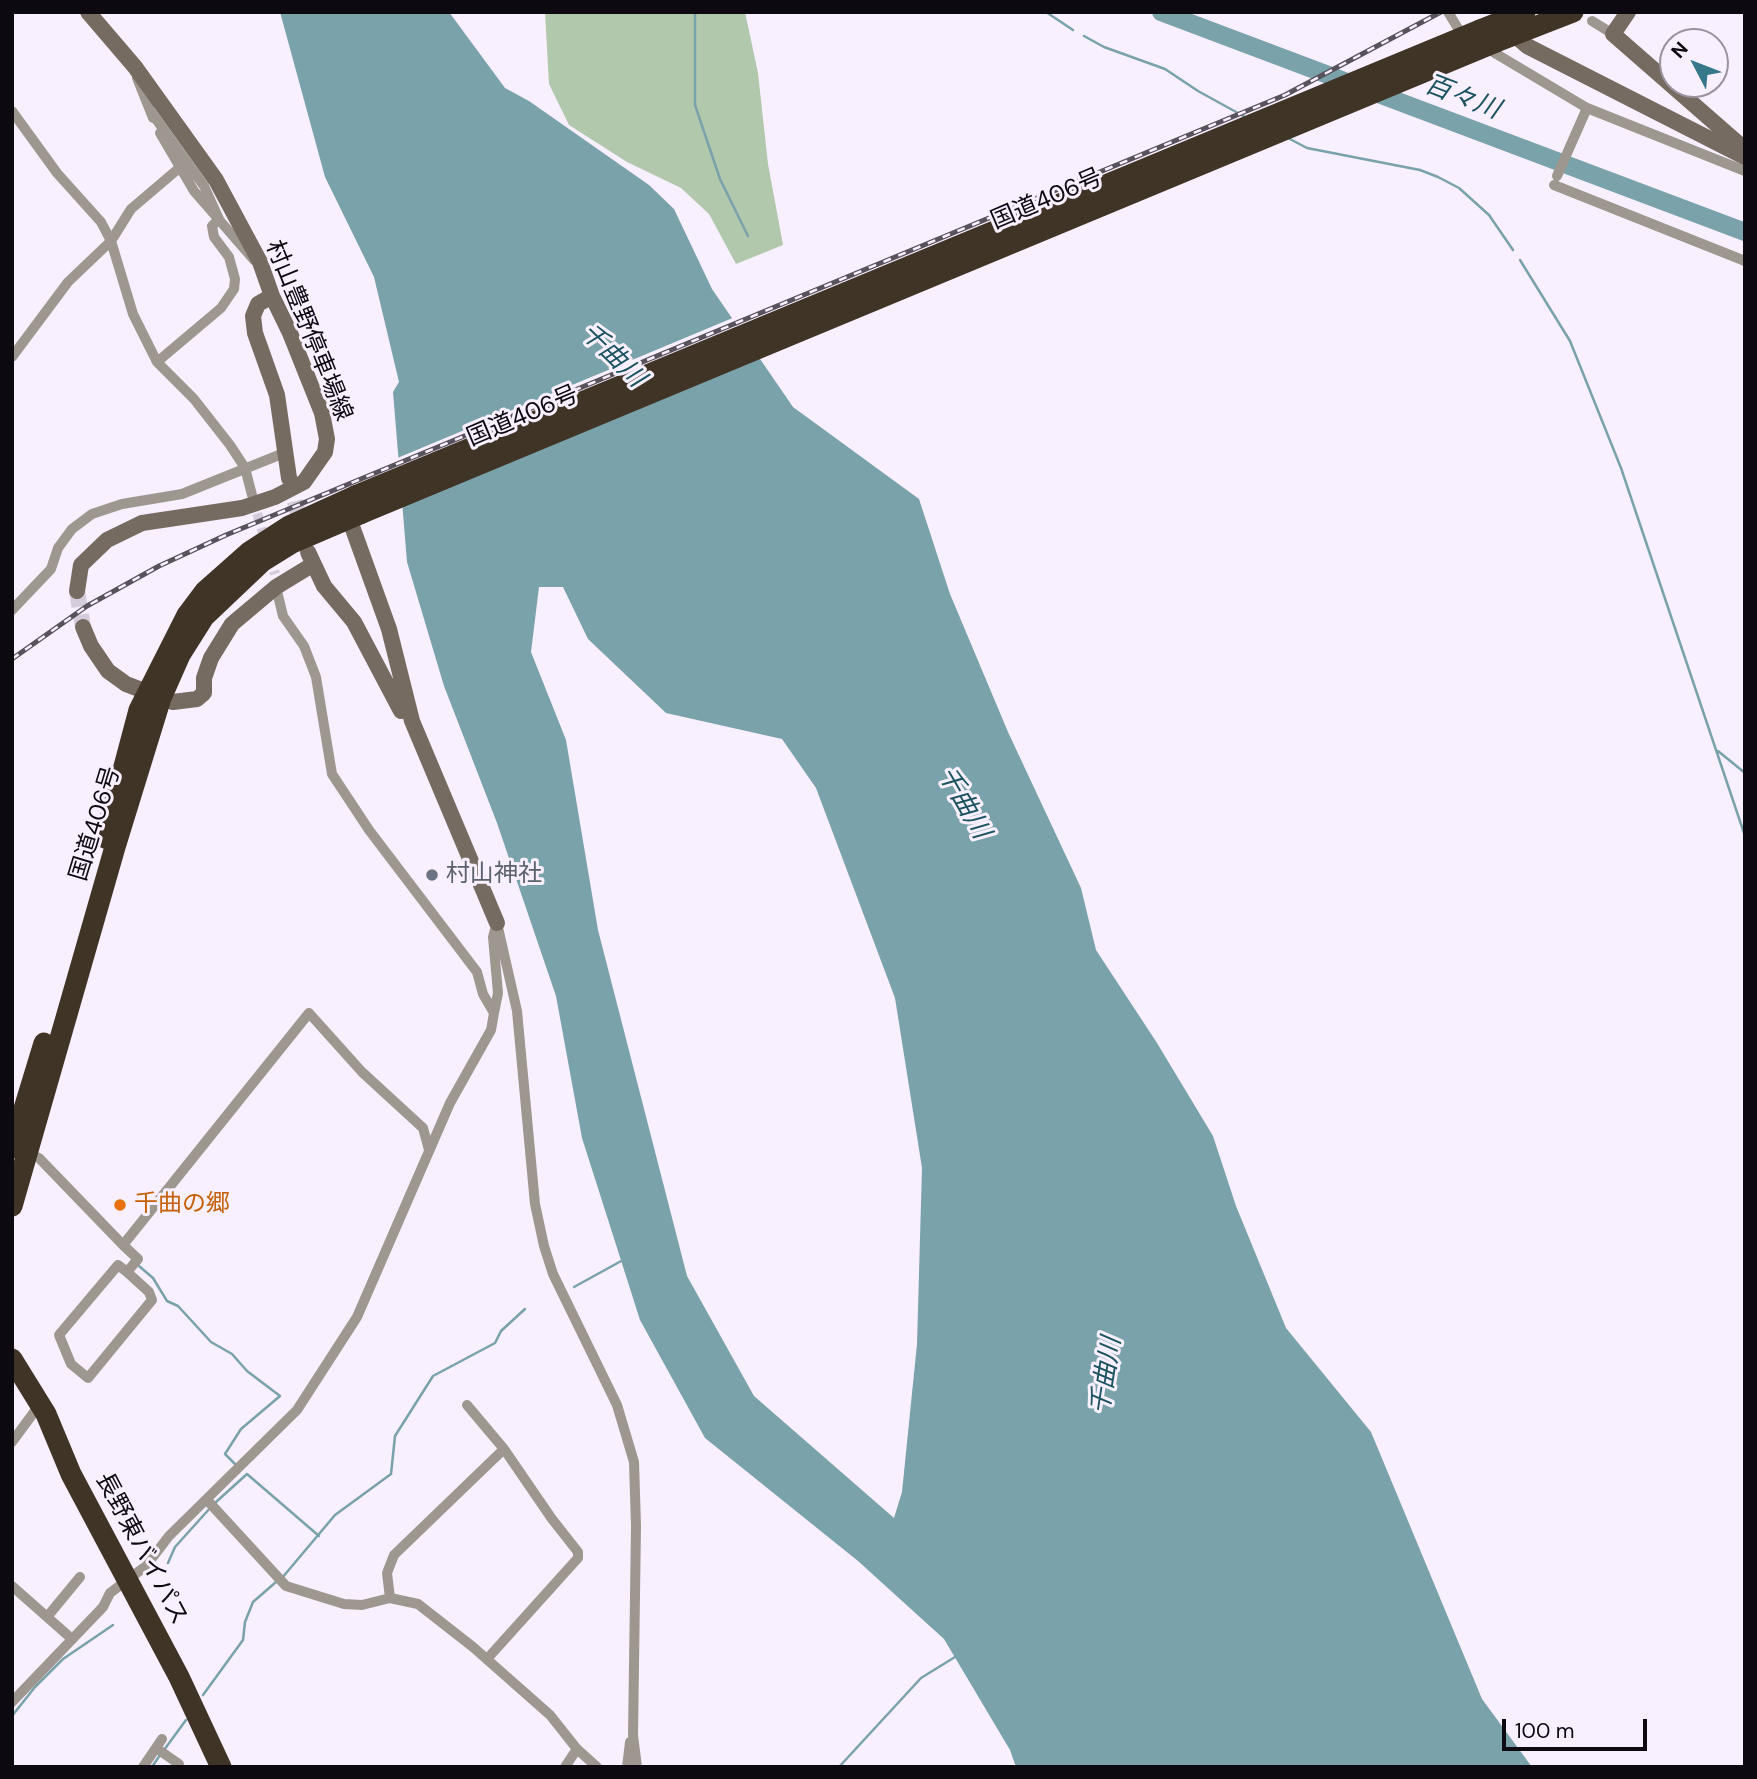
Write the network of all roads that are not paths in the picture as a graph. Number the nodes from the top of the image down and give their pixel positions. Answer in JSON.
{"nodes":[{"id":1,"x":88,"y":12,"type":"edge"},
{"id":2,"x":1448,"y":12,"type":"edge"},
{"id":3,"x":1525,"y":12,"type":"edge"},
{"id":4,"x":1628,"y":12,"type":"edge"},
{"id":5,"x":1582,"y":16,"type":"edge"},
{"id":6,"x":1613,"y":34,"type":"junction"},
{"id":7,"x":1496,"y":35,"type":"junction"},
{"id":8,"x":135,"y":67,"type":"junction"},
{"id":9,"x":1587,"y":108,"type":"junction"},
{"id":10,"x":12,"y":111,"type":"edge"},
{"id":11,"x":151,"y":112,"type":"junction"},
{"id":12,"x":1745,"y":149,"type":"edge"},
{"id":13,"x":1745,"y":157,"type":"edge"},
{"id":14,"x":178,"y":169,"type":"junction"},
{"id":15,"x":1745,"y":171,"type":"edge"},
{"id":16,"x":219,"y":219,"type":"junction"},
{"id":17,"x":111,"y":240,"type":"junction"},
{"id":18,"x":1745,"y":261,"type":"edge"},
{"id":19,"x":260,"y":262,"type":"junction"},
{"id":20,"x":272,"y":296,"type":"junction"},
{"id":21,"x":12,"y":357,"type":"edge"},
{"id":22,"x":157,"y":362,"type":"junction"},
{"id":23,"x":284,"y":453,"type":"junction"},
{"id":24,"x":245,"y":468,"type":"junction"},
{"id":25,"x":289,"y":478,"type":"tunnel mouth"},
{"id":26,"x":252,"y":495,"type":"tunnel mouth"},
{"id":27,"x":355,"y":509,"type":"junction"},
{"id":28,"x":275,"y":580,"type":"junction"},
{"id":29,"x":77,"y":591,"type":"tunnel mouth"},
{"id":30,"x":12,"y":610,"type":"edge"},
{"id":31,"x":83,"y":627,"type":"tunnel mouth"},
{"id":32,"x":154,"y":695,"type":"junction"},
{"id":33,"x":412,"y":721,"type":"junction"},
{"id":34,"x":497,"y":923,"type":"junction"},
{"id":35,"x":495,"y":1013,"type":"junction"},
{"id":36,"x":18,"y":1149,"type":"edge"},
{"id":37,"x":429,"y":1150,"type":"junction"},
{"id":38,"x":12,"y":1206,"type":"edge"},
{"id":39,"x":123,"y":1245,"type":"junction"},
{"id":40,"x":127,"y":1272,"type":"junction"},
{"id":41,"x":12,"y":1359,"type":"edge"},
{"id":42,"x":40,"y":1404,"type":"junction"},
{"id":43,"x":467,"y":1405,"type":"dead end"},
{"id":44,"x":12,"y":1442,"type":"edge"},
{"id":45,"x":504,"y":1449,"type":"junction"},
{"id":46,"x":207,"y":1500,"type":"junction"},
{"id":47,"x":80,"y":1577,"type":"dead end"},
{"id":48,"x":127,"y":1579,"type":"junction"},
{"id":49,"x":12,"y":1586,"type":"edge"},
{"id":50,"x":390,"y":1598,"type":"junction"},
{"id":51,"x":47,"y":1617,"type":"junction"},
{"id":52,"x":72,"y":1639,"type":"junction"},
{"id":53,"x":487,"y":1659,"type":"junction"},
{"id":54,"x":12,"y":1702,"type":"edge"},
{"id":55,"x":633,"y":1735,"type":"junction"},
{"id":56,"x":577,"y":1749,"type":"junction"},
{"id":57,"x":178,"y":1764,"type":"dead end"},
{"id":58,"x":143,"y":1767,"type":"edge"},
{"id":59,"x":221,"y":1767,"type":"edge"},
{"id":60,"x":565,"y":1767,"type":"edge"},
{"id":61,"x":597,"y":1767,"type":"edge"},
{"id":62,"x":627,"y":1767,"type":"edge"},
{"id":63,"x":637,"y":1767,"type":"edge"}],
"edges":[{"from":1,"to":8,"type":"street","name":"村山豊野停車場線"},
{"from":2,"to":9,"type":"street"},
{"from":3,"to":7,"type":"highway","name":"国道406号"},
{"from":4,"to":6,"type":"street"},
{"from":5,"to":6,"type":"street"},
{"from":5,"to":7,"type":"highway","name":"国道406号"},
{"from":6,"to":12,"type":"street"},
{"from":7,"to":13,"type":"street"},
{"from":7,"to":27,"type":"highway","name":"国道406号","bridge":true},
{"from":8,"to":11,"type":"street"},
{"from":8,"to":19,"type":"street","name":"村山豊野停車場線"},
{"from":9,"to":15,"type":"street"},
{"from":9,"to":18,"type":"street"},
{"from":10,"to":17,"type":"street"},
{"from":11,"to":14,"type":"street"},
{"from":11,"to":16,"type":"street"},
{"from":14,"to":16,"type":"street"},
{"from":14,"to":17,"type":"street"},
{"from":16,"to":19,"type":"street"},
{"from":16,"to":22,"type":"street"},
{"from":17,"to":21,"type":"street"},
{"from":17,"to":22,"type":"street"},
{"from":19,"to":20,"type":"street","name":"村山豊野停車場線"},
{"from":20,"to":23,"type":"street"},
{"from":20,"to":29,"type":"street","name":"村山豊野停車場線"},
{"from":22,"to":24,"type":"street"},
{"from":23,"to":24,"type":"street"},
{"from":23,"to":25,"type":"street"},
{"from":24,"to":26,"type":"street"},
{"from":24,"to":30,"type":"street"},
{"from":27,"to":32,"type":"highway","name":"国道406号"},
{"from":27,"to":33,"type":"street"},
{"from":28,"to":32,"type":"street"},
{"from":28,"to":33,"type":"street"},
{"from":28,"to":35,"type":"street"},
{"from":31,"to":32,"type":"street"},
{"from":32,"to":36,"type":"highway","name":"国道406号"},
{"from":33,"to":34,"type":"street"},
{"from":34,"to":35,"type":"street"},
{"from":34,"to":55,"type":"street"},
{"from":35,"to":37,"type":"street"},
{"from":36,"to":38,"type":"highway","name":"国道406号"},
{"from":36,"to":39,"type":"street"},
{"from":37,"to":39,"type":"street"},
{"from":37,"to":46,"type":"street"},
{"from":39,"to":40,"type":"street"},
{"from":40,"to":40,"type":"street"},
{"from":41,"to":42,"type":"highway","name":"長野東バイパス"},
{"from":42,"to":44,"type":"street"},
{"from":42,"to":48,"type":"highway","name":"長野東バイパス"},
{"from":43,"to":45,"type":"street"},
{"from":45,"to":50,"type":"street"},
{"from":45,"to":53,"type":"street"},
{"from":46,"to":48,"type":"street"},
{"from":46,"to":50,"type":"street"},
{"from":47,"to":51,"type":"street"},
{"from":48,"to":52,"type":"street"},
{"from":48,"to":59,"type":"highway","name":"長野東バイパス"},
{"from":49,"to":51,"type":"street"},
{"from":50,"to":53,"type":"street"},
{"from":51,"to":52,"type":"street"},
{"from":52,"to":54,"type":"street"},
{"from":53,"to":56,"type":"street"},
{"from":55,"to":62,"type":"street"},
{"from":55,"to":63,"type":"street"},
{"from":56,"to":60,"type":"street"},
{"from":56,"to":61,"type":"street"},
{"from":57,"to":58,"type":"street"}]}
